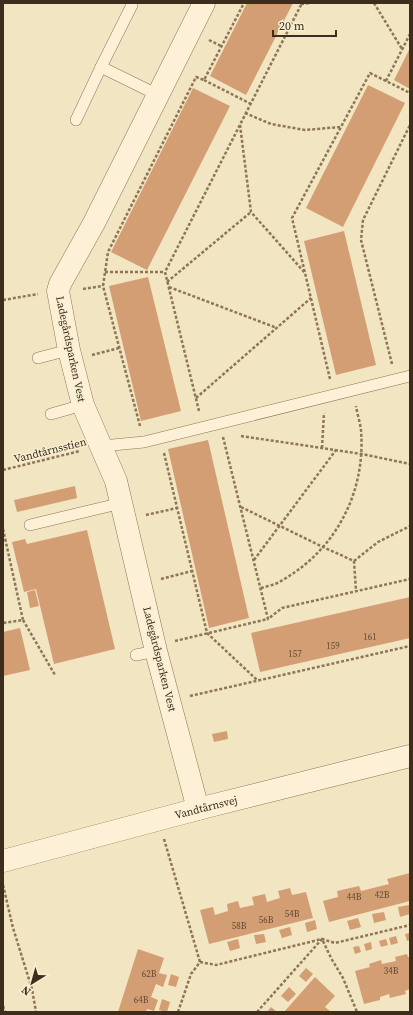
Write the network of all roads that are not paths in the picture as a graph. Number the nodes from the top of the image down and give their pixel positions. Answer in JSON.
{"nodes":[{"id":1,"x":204,"y":3,"type":"edge"},
{"id":2,"x":132,"y":4,"type":"dead end"},
{"id":3,"x":101,"y":67,"type":"junction"},
{"id":4,"x":158,"y":95,"type":"junction"},
{"id":5,"x":76,"y":120,"type":"dead end"},
{"id":6,"x":70,"y":355,"type":"junction"},
{"id":7,"x":38,"y":358,"type":"dead end"},
{"id":8,"x":410,"y":376,"type":"edge"},
{"id":9,"x":83,"y":405,"type":"junction"},
{"id":10,"x":51,"y":414,"type":"dead end"},
{"id":11,"x":102,"y":446,"type":"junction"},
{"id":12,"x":124,"y":511,"type":"junction"},
{"id":13,"x":30,"y":525,"type":"dead end"},
{"id":14,"x":410,"y":756,"type":"edge"},
{"id":15,"x":198,"y":809,"type":"junction"},
{"id":16,"x":3,"y":860,"type":"edge"}],
"edges":[{"from":1,"to":4,"type":"street","name":"Ladegårdsparken Vest"},
{"from":2,"to":3,"type":"lane"},
{"from":3,"to":4,"type":"lane"},
{"from":3,"to":5,"type":"lane"},
{"from":4,"to":6,"type":"street","name":"Ladegårdsparken Vest"},
{"from":6,"to":7,"type":"lane"},
{"from":6,"to":9,"type":"street","name":"Ladegårdsparken Vest"},
{"from":8,"to":11,"type":"lane"},
{"from":9,"to":10,"type":"lane"},
{"from":9,"to":11,"type":"street","name":"Ladegårdsparken Vest"},
{"from":11,"to":12,"type":"street","name":"Ladegårdsparken Vest"},
{"from":12,"to":13,"type":"lane"},
{"from":12,"to":15,"type":"street","name":"Ladegårdsparken Vest"},
{"from":14,"to":15,"type":"street","name":"Vandtårnsvej"},
{"from":15,"to":16,"type":"street","name":"Vandtårnsvej"}]}
